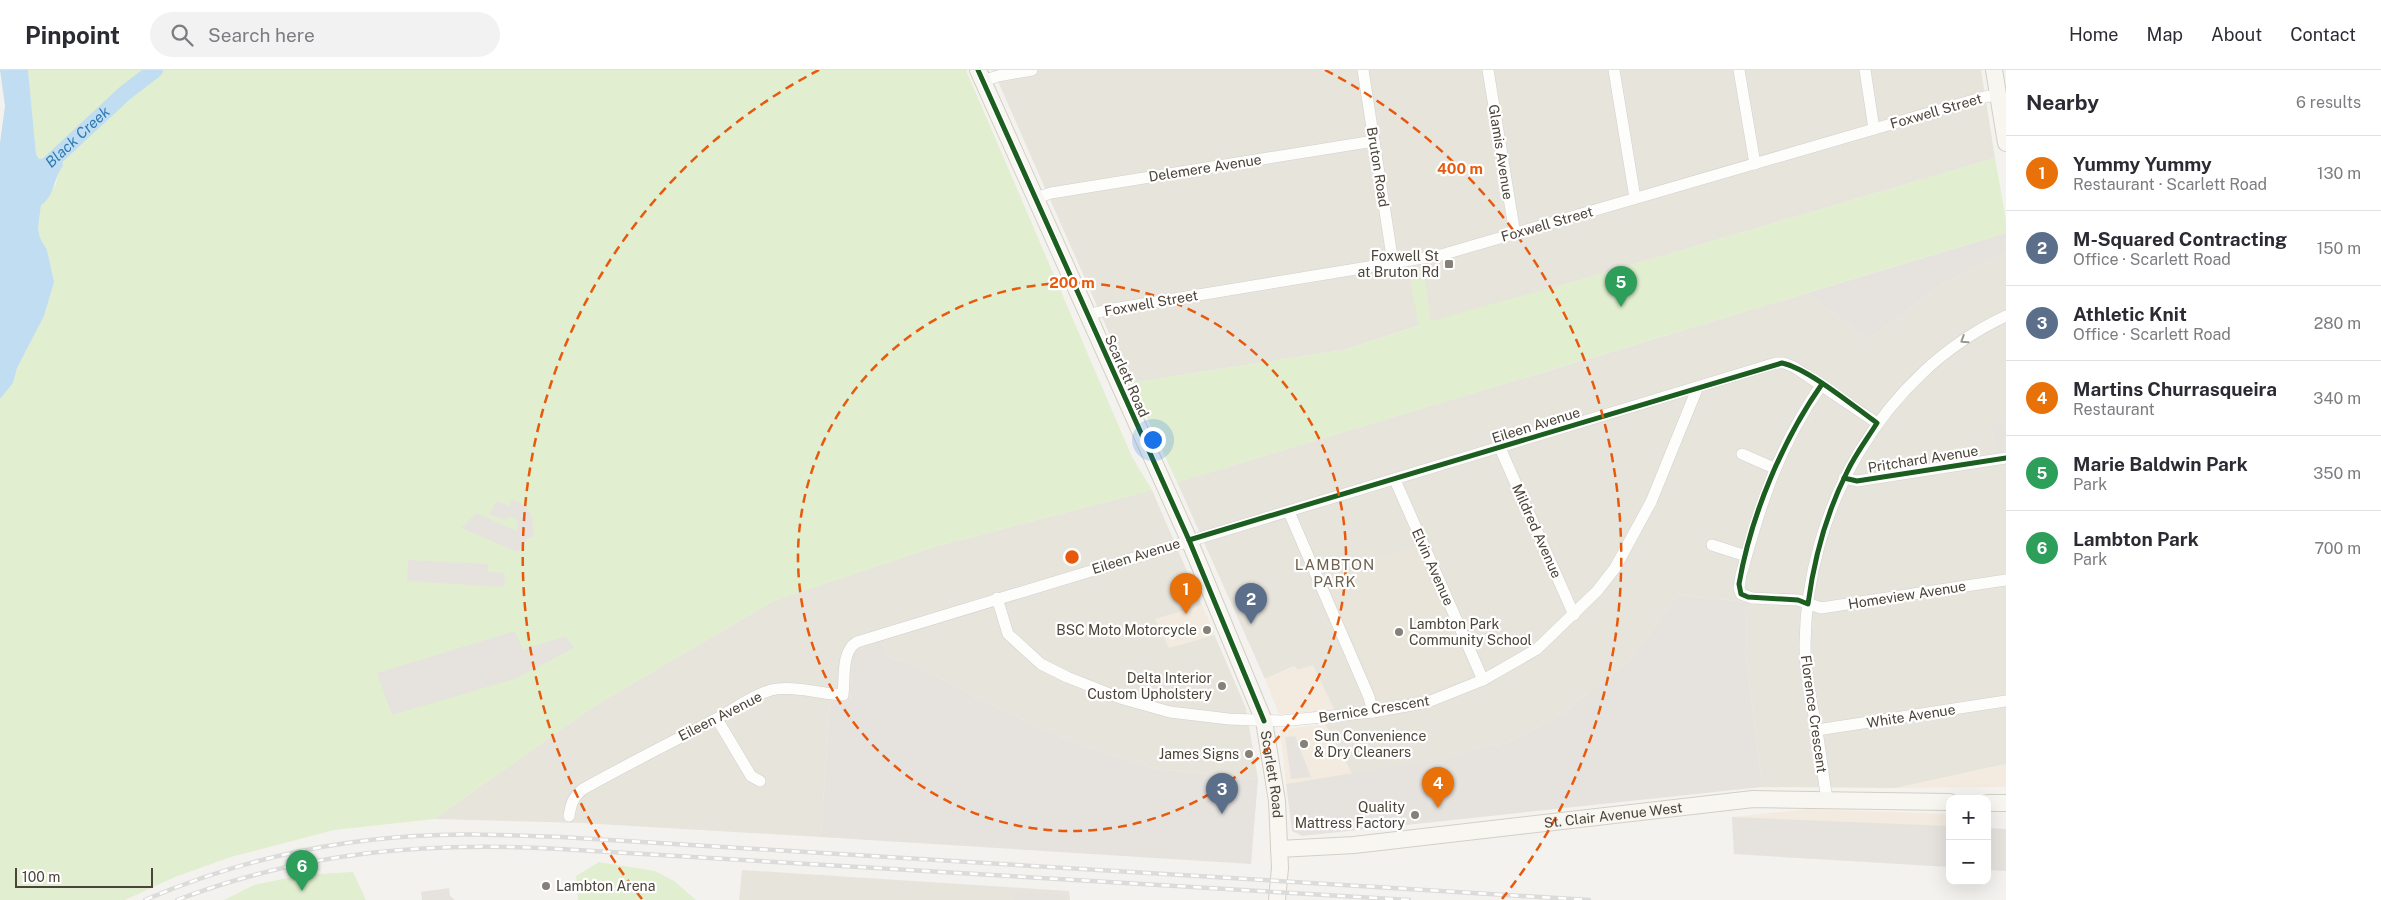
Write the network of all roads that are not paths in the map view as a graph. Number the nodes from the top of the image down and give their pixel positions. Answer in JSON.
{"nodes":[{"id":1,"x":1032,"y":70,"type":"edge"},
{"id":2,"x":1363,"y":70,"type":"edge"},
{"id":3,"x":1488,"y":70,"type":"edge"},
{"id":4,"x":1614,"y":70,"type":"edge"},
{"id":5,"x":1739,"y":70,"type":"edge"},
{"id":6,"x":1865,"y":70,"type":"edge"},
{"id":7,"x":1994,"y":70,"type":"edge"},
{"id":8,"x":981,"y":76,"type":"edge"},
{"id":9,"x":2002,"y":94,"type":"edge"},
{"id":10,"x":1874,"y":129,"type":"junction"},
{"id":11,"x":1374,"y":141,"type":"junction"},
{"id":12,"x":2006,"y":143,"type":"edge"},
{"id":13,"x":1755,"y":164,"type":"junction"},
{"id":14,"x":1036,"y":198,"type":"junction"},
{"id":15,"x":1635,"y":198,"type":"junction"},
{"id":16,"x":1515,"y":234,"type":"junction"},
{"id":17,"x":1393,"y":263,"type":"junction"},
{"id":18,"x":1087,"y":315,"type":"junction"},
{"id":19,"x":2006,"y":316,"type":"edge"},
{"id":20,"x":1822,"y":384,"type":"junction"},
{"id":21,"x":1697,"y":389,"type":"junction"},
{"id":22,"x":1877,"y":423,"type":"junction"},
{"id":23,"x":1500,"y":448,"type":"junction"},
{"id":24,"x":1742,"y":454,"type":"dead end"},
{"id":25,"x":2006,"y":458,"type":"edge"},
{"id":26,"x":1774,"y":468,"type":"junction"},
{"id":27,"x":1844,"y":478,"type":"junction"},
{"id":28,"x":1395,"y":480,"type":"junction"},
{"id":29,"x":1289,"y":512,"type":"junction"},
{"id":30,"x":1189,"y":540,"type":"junction"},
{"id":31,"x":1712,"y":545,"type":"dead end"},
{"id":32,"x":1746,"y":556,"type":"junction"},
{"id":33,"x":2006,"y":580,"type":"edge"},
{"id":34,"x":997,"y":598,"type":"junction"},
{"id":35,"x":1808,"y":604,"type":"junction"},
{"id":36,"x":1574,"y":615,"type":"junction"},
{"id":37,"x":1483,"y":680,"type":"junction"},
{"id":38,"x":2006,"y":701,"type":"edge"},
{"id":39,"x":1373,"y":712,"type":"junction"},
{"id":40,"x":717,"y":719,"type":"junction"},
{"id":41,"x":1264,"y":721,"type":"junction"},
{"id":42,"x":1817,"y":730,"type":"junction"},
{"id":43,"x":760,"y":781,"type":"dead end"},
{"id":44,"x":1828,"y":799,"type":"junction"},
{"id":45,"x":1946,"y":802,"type":"edge"},
{"id":46,"x":1991,"y":803,"type":"edge"},
{"id":47,"x":2006,"y":803,"type":"edge"},
{"id":48,"x":569,"y":816,"type":"dead end"},
{"id":49,"x":1279,"y":849,"type":"junction"},
{"id":50,"x":1275,"y":900,"type":"edge"}],
"edges":[{"from":1,"to":8,"type":"street"},
{"from":2,"to":11,"type":"street","name":"Bruton Road"},
{"from":3,"to":16,"type":"street","name":"Glamis Avenue"},
{"from":4,"to":15,"type":"street"},
{"from":5,"to":13,"type":"street"},
{"from":6,"to":10,"type":"street"},
{"from":7,"to":9,"type":"main road"},
{"from":8,"to":14,"type":"main road","name":"Scarlett Road"},
{"from":9,"to":10,"type":"street","name":"Foxwell Street"},
{"from":9,"to":12,"type":"main road"},
{"from":10,"to":13,"type":"street","name":"Foxwell Street"},
{"from":11,"to":14,"type":"street","name":"Delemere Avenue"},
{"from":11,"to":17,"type":"street","name":"Bruton Road"},
{"from":13,"to":15,"type":"street","name":"Foxwell Street"},
{"from":14,"to":18,"type":"main road","name":"Scarlett Road"},
{"from":15,"to":16,"type":"street","name":"Foxwell Street"},
{"from":16,"to":17,"type":"street","name":"Foxwell Street"},
{"from":17,"to":18,"type":"street","name":"Foxwell Street"},
{"from":18,"to":30,"type":"main road","name":"Scarlett Road"},
{"from":19,"to":22,"type":"street","name":"Florence Crescent","one_way":true},
{"from":20,"to":21,"type":"street","name":"Eileen Avenue"},
{"from":20,"to":22,"type":"street","name":"Eileen Avenue"},
{"from":20,"to":26,"type":"street"},
{"from":21,"to":23,"type":"street","name":"Eileen Avenue"},
{"from":21,"to":36,"type":"street","name":"Bernice Crescent"},
{"from":22,"to":27,"type":"street","name":"Florence Crescent"},
{"from":23,"to":28,"type":"street","name":"Eileen Avenue"},
{"from":23,"to":36,"type":"street","name":"Mildred Avenue"},
{"from":24,"to":26,"type":"street"},
{"from":25,"to":27,"type":"street","name":"Pritchard Avenue"},
{"from":26,"to":32,"type":"street"},
{"from":27,"to":35,"type":"street","name":"Florence Crescent"},
{"from":28,"to":29,"type":"street","name":"Eileen Avenue"},
{"from":28,"to":37,"type":"street","name":"Elvin Avenue"},
{"from":29,"to":30,"type":"street","name":"Eileen Avenue"},
{"from":29,"to":39,"type":"street"},
{"from":30,"to":34,"type":"street","name":"Eileen Avenue"},
{"from":30,"to":41,"type":"main road","name":"Scarlett Road"},
{"from":31,"to":32,"type":"street"},
{"from":32,"to":35,"type":"street","name":"Homeview Avenue"},
{"from":33,"to":35,"type":"street","name":"Homeview Avenue"},
{"from":34,"to":40,"type":"street","name":"Eileen Avenue"},
{"from":34,"to":41,"type":"street","name":"Bernice Crescent"},
{"from":35,"to":42,"type":"street","name":"Florence Crescent"},
{"from":36,"to":37,"type":"street","name":"Bernice Crescent"},
{"from":37,"to":39,"type":"street","name":"Bernice Crescent"},
{"from":38,"to":42,"type":"street","name":"White Avenue"},
{"from":39,"to":41,"type":"street","name":"Bernice Crescent"},
{"from":40,"to":43,"type":"street"},
{"from":40,"to":48,"type":"street","name":"Eileen Avenue"},
{"from":41,"to":49,"type":"main road","name":"Scarlett Road"},
{"from":42,"to":44,"type":"street","name":"Florence Crescent"},
{"from":44,"to":45,"type":"main road","name":"St. Clair Avenue West"},
{"from":44,"to":49,"type":"main road","name":"St. Clair Avenue West"},
{"from":46,"to":47,"type":"main road"},
{"from":49,"to":50,"type":"main road","name":"Scarlett Road"}]}
